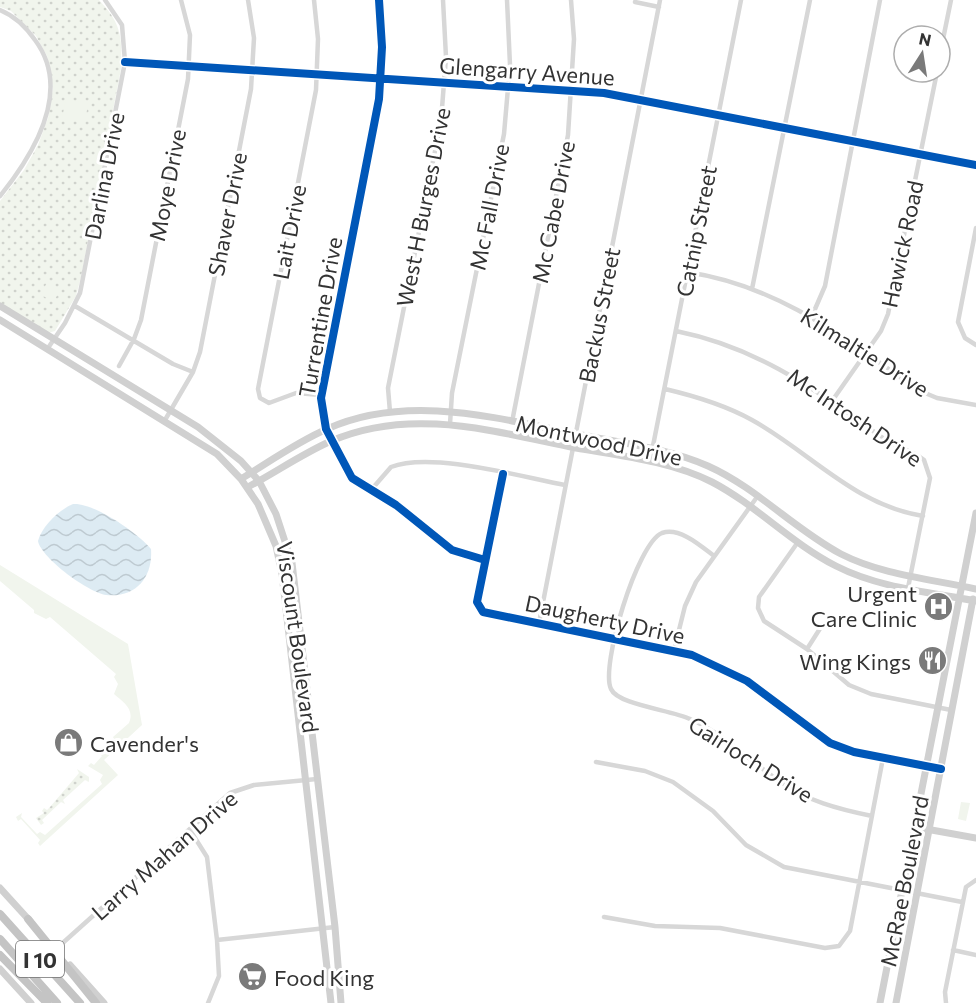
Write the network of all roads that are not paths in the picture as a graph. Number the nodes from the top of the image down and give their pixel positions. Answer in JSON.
{"nodes":[{"id":1,"x":105,"y":0,"type":"edge"},
{"id":2,"x":181,"y":0,"type":"edge"},
{"id":3,"x":248,"y":0,"type":"edge"},
{"id":4,"x":314,"y":0,"type":"edge"},
{"id":5,"x":379,"y":0,"type":"edge"},
{"id":6,"x":443,"y":0,"type":"edge"},
{"id":7,"x":507,"y":0,"type":"edge"},
{"id":8,"x":571,"y":0,"type":"edge"},
{"id":9,"x":660,"y":0,"type":"edge"},
{"id":10,"x":741,"y":0,"type":"edge"},
{"id":11,"x":810,"y":0,"type":"edge"},
{"id":12,"x":880,"y":0,"type":"edge"},
{"id":13,"x":951,"y":0,"type":"edge"},
{"id":14,"x":635,"y":2,"type":"dead end"},
{"id":15,"x":659,"y":7,"type":"junction"},
{"id":16,"x":0,"y":10,"type":"edge"},
{"id":17,"x":946,"y":24,"type":"edge"},
{"id":18,"x":125,"y":62,"type":"junction"},
{"id":19,"x":189,"y":66,"type":"junction"},
{"id":20,"x":254,"y":70,"type":"junction"},
{"id":21,"x":318,"y":74,"type":"junction"},
{"id":22,"x":381,"y":78,"type":"junction"},
{"id":23,"x":445,"y":82,"type":"junction"},
{"id":24,"x":935,"y":84,"type":"edge"},
{"id":25,"x":509,"y":86,"type":"junction"},
{"id":26,"x":572,"y":91,"type":"junction"},
{"id":27,"x":640,"y":99,"type":"junction"},
{"id":28,"x":719,"y":115,"type":"junction"},
{"id":29,"x":786,"y":128,"type":"junction"},
{"id":30,"x":853,"y":141,"type":"junction"},
{"id":31,"x":921,"y":154,"type":"junction"},
{"id":32,"x":976,"y":165,"type":"edge"},
{"id":33,"x":0,"y":196,"type":"edge"},
{"id":34,"x":976,"y":228,"type":"edge"},
{"id":35,"x":687,"y":272,"type":"junction"},
{"id":36,"x":752,"y":289,"type":"junction"},
{"id":37,"x":0,"y":306,"type":"edge"},
{"id":38,"x":75,"y":306,"type":"junction"},
{"id":39,"x":812,"y":316,"type":"junction"},
{"id":40,"x":0,"y":320,"type":"edge"},
{"id":41,"x":676,"y":331,"type":"junction"},
{"id":42,"x":55,"y":339,"type":"junction"},
{"id":43,"x":134,"y":339,"type":"junction"},
{"id":44,"x":976,"y":345,"type":"edge"},
{"id":45,"x":48,"y":348,"type":"junction"},
{"id":46,"x":867,"y":353,"type":"junction"},
{"id":47,"x":119,"y":366,"type":"dead end"},
{"id":48,"x":193,"y":372,"type":"junction"},
{"id":49,"x":665,"y":389,"type":"junction"},
{"id":50,"x":321,"y":395,"type":"junction"},
{"id":51,"x":832,"y":401,"type":"junction"},
{"id":52,"x":976,"y":405,"type":"edge"},
{"id":53,"x":171,"y":411,"type":"junction"},
{"id":54,"x":390,"y":412,"type":"junction"},
{"id":55,"x":451,"y":412,"type":"junction"},
{"id":56,"x":165,"y":420,"type":"junction"},
{"id":57,"x":512,"y":422,"type":"junction"},
{"id":58,"x":450,"y":424,"type":"junction"},
{"id":59,"x":326,"y":429,"type":"junction"},
{"id":60,"x":576,"y":434,"type":"junction"},
{"id":61,"x":333,"y":440,"type":"junction"},
{"id":62,"x":573,"y":447,"type":"junction"},
{"id":63,"x":653,"y":449,"type":"junction"},
{"id":64,"x":650,"y":461,"type":"junction"},
{"id":65,"x":252,"y":472,"type":"junction"},
{"id":66,"x":502,"y":474,"type":"junction"},
{"id":67,"x":241,"y":479,"type":"junction"},
{"id":68,"x":259,"y":482,"type":"junction"},
{"id":69,"x":565,"y":485,"type":"junction"},
{"id":70,"x":248,"y":487,"type":"junction"},
{"id":71,"x":371,"y":490,"type":"junction"},
{"id":72,"x":757,"y":497,"type":"junction"},
{"id":73,"x":750,"y":507,"type":"junction"},
{"id":74,"x":976,"y":513,"type":"edge"},
{"id":75,"x":923,"y":516,"type":"junction"},
{"id":76,"x":798,"y":542,"type":"junction"},
{"id":77,"x":714,"y":556,"type":"junction"},
{"id":78,"x":485,"y":560,"type":"junction"},
{"id":79,"x":911,"y":576,"type":"junction"},
{"id":80,"x":294,"y":581,"type":"junction"},
{"id":81,"x":283,"y":582,"type":"junction"},
{"id":82,"x":962,"y":586,"type":"junction"},
{"id":83,"x":908,"y":588,"type":"junction"},
{"id":84,"x":976,"y":588,"type":"edge"},
{"id":85,"x":960,"y":598,"type":"junction"},
{"id":86,"x":975,"y":601,"type":"edge"},
{"id":87,"x":539,"y":623,"type":"junction"},
{"id":88,"x":821,"y":627,"type":"dead end"},
{"id":89,"x":616,"y":638,"type":"junction"},
{"id":90,"x":807,"y":649,"type":"junction"},
{"id":91,"x":674,"y":650,"type":"junction"},
{"id":92,"x":950,"y":651,"type":"junction"},
{"id":93,"x":963,"y":653,"type":"junction"},
{"id":94,"x":306,"y":682,"type":"junction"},
{"id":95,"x":294,"y":683,"type":"junction"},
{"id":96,"x":939,"y":708,"type":"junction"},
{"id":97,"x":951,"y":710,"type":"junction"},
{"id":98,"x":933,"y":734,"type":"junction"},
{"id":99,"x":947,"y":737,"type":"junction"},
{"id":100,"x":883,"y":758,"type":"junction"},
{"id":101,"x":596,"y":762,"type":"dead end"},
{"id":102,"x":927,"y":766,"type":"junction"},
{"id":103,"x":941,"y":769,"type":"junction"},
{"id":104,"x":317,"y":779,"type":"junction"},
{"id":105,"x":305,"y":780,"type":"junction"},
{"id":106,"x":872,"y":816,"type":"junction"},
{"id":107,"x":915,"y":826,"type":"junction"},
{"id":108,"x":189,"y":830,"type":"junction"},
{"id":109,"x":929,"y":830,"type":"junction"},
{"id":110,"x":976,"y":838,"type":"edge"},
{"id":111,"x":976,"y":880,"type":"edge"},
{"id":112,"x":860,"y":882,"type":"junction"},
{"id":113,"x":0,"y":888,"type":"edge"},
{"id":114,"x":902,"y":891,"type":"junction"},
{"id":115,"x":917,"y":894,"type":"junction"},
{"id":116,"x":962,"y":902,"type":"junction"},
{"id":117,"x":0,"y":914,"type":"edge"},
{"id":118,"x":604,"y":917,"type":"dead end"},
{"id":119,"x":28,"y":919,"type":"junction"},
{"id":120,"x":322,"y":927,"type":"junction"},
{"id":121,"x":335,"y":927,"type":"junction"},
{"id":122,"x":0,"y":939,"type":"edge"},
{"id":123,"x":217,"y":940,"type":"junction"},
{"id":124,"x":56,"y":949,"type":"junction"},
{"id":125,"x":953,"y":950,"type":"junction"},
{"id":126,"x":0,"y":955,"type":"edge"},
{"id":127,"x":976,"y":955,"type":"edge"},
{"id":128,"x":0,"y":971,"type":"edge"},
{"id":129,"x":31,"y":1003,"type":"edge"},
{"id":130,"x":47,"y":1003,"type":"edge"},
{"id":131,"x":57,"y":1003,"type":"edge"},
{"id":132,"x":80,"y":1003,"type":"edge"},
{"id":133,"x":96,"y":1003,"type":"edge"},
{"id":134,"x":104,"y":1003,"type":"edge"},
{"id":135,"x":208,"y":1003,"type":"edge"},
{"id":136,"x":331,"y":1003,"type":"edge"},
{"id":137,"x":342,"y":1003,"type":"edge"},
{"id":138,"x":880,"y":1003,"type":"edge"},
{"id":139,"x":896,"y":1003,"type":"edge"},
{"id":140,"x":946,"y":1003,"type":"edge"}],
"edges":[{"from":1,"to":18,"type":"street","name":"Darlina Drive"},
{"from":2,"to":19,"type":"street","name":"Moye Drive"},
{"from":3,"to":20,"type":"street","name":"Shaver Drive"},
{"from":4,"to":21,"type":"street","name":"Lait Drive"},
{"from":5,"to":22,"type":"main road","name":"Turrentine Drive"},
{"from":6,"to":23,"type":"street","name":"West H Burges Drive"},
{"from":7,"to":25,"type":"street","name":"Mc Fall Drive"},
{"from":8,"to":26,"type":"street","name":"Mc Cabe Drive"},
{"from":9,"to":15,"type":"street","name":"Backus Street"},
{"from":10,"to":28,"type":"street","name":"Catnip Street"},
{"from":11,"to":29,"type":"street"},
{"from":12,"to":30,"type":"street"},
{"from":13,"to":17,"type":"street"},
{"from":14,"to":15,"type":"street"},
{"from":15,"to":27,"type":"street","name":"Backus Street"},
{"from":16,"to":33,"type":"street"},
{"from":18,"to":19,"type":"street","name":"Glengarry Avenue"},
{"from":18,"to":38,"type":"street","name":"Darlina Drive"},
{"from":19,"to":20,"type":"street","name":"Glengarry Avenue"},
{"from":19,"to":43,"type":"street","name":"Moye Drive"},
{"from":20,"to":21,"type":"street","name":"Glengarry Avenue"},
{"from":20,"to":48,"type":"street","name":"Shaver Drive"},
{"from":21,"to":22,"type":"street","name":"Glengarry Avenue"},
{"from":21,"to":50,"type":"street","name":"Lait Drive"},
{"from":22,"to":23,"type":"main road","name":"Glengarry Avenue"},
{"from":22,"to":50,"type":"main road","name":"Turrentine Drive"},
{"from":23,"to":25,"type":"main road","name":"Glengarry Avenue"},
{"from":23,"to":54,"type":"street","name":"West H Burges Drive"},
{"from":24,"to":31,"type":"street","name":"Hawick Road"},
{"from":25,"to":26,"type":"main road","name":"Glengarry Avenue"},
{"from":25,"to":55,"type":"street","name":"Mc Fall Drive"},
{"from":26,"to":27,"type":"main road","name":"Glengarry Avenue"},
{"from":26,"to":57,"type":"street","name":"Mc Cabe Drive"},
{"from":27,"to":28,"type":"main road","name":"Glengarry Avenue"},
{"from":27,"to":60,"type":"street","name":"Backus Street"},
{"from":28,"to":29,"type":"main road","name":"Glengarry Avenue"},
{"from":28,"to":35,"type":"street","name":"Catnip Street"},
{"from":29,"to":30,"type":"main road","name":"Glengarry Avenue"},
{"from":29,"to":36,"type":"street"},
{"from":30,"to":31,"type":"main road","name":"Glengarry Avenue"},
{"from":30,"to":39,"type":"street"},
{"from":31,"to":32,"type":"main road","name":"Glengarry Avenue"},
{"from":31,"to":46,"type":"street","name":"Hawick Road"},
{"from":34,"to":44,"type":"street"},
{"from":35,"to":36,"type":"street","name":"Kilmaltie Drive"},
{"from":35,"to":41,"type":"street","name":"Catnip Street"},
{"from":36,"to":39,"type":"street","name":"Kilmaltie Drive"},
{"from":37,"to":42,"type":"main road","name":"Viscount Boulevard"},
{"from":38,"to":42,"type":"street","name":"Darlina Drive"},
{"from":38,"to":43,"type":"street"},
{"from":39,"to":46,"type":"street","name":"Kilmaltie Drive"},
{"from":40,"to":45,"type":"main road","name":"Viscount Boulevard"},
{"from":41,"to":49,"type":"street","name":"Catnip Street"},
{"from":41,"to":51,"type":"street","name":"Mc Intosh Drive"},
{"from":42,"to":45,"type":"street","name":"Darlina Drive"},
{"from":42,"to":53,"type":"main road","name":"Viscount Boulevard"},
{"from":43,"to":47,"type":"street","name":"Moye Drive"},
{"from":43,"to":48,"type":"street"},
{"from":45,"to":56,"type":"main road","name":"Viscount Boulevard"},
{"from":46,"to":51,"type":"street","name":"Hawick Road"},
{"from":46,"to":52,"type":"street","name":"Kilmaltie Drive"},
{"from":48,"to":53,"type":"street","name":"Shaver Drive"},
{"from":49,"to":63,"type":"street","name":"Catnip Street"},
{"from":49,"to":75,"type":"street"},
{"from":50,"to":59,"type":"main road","name":"Turrentine Drive"},
{"from":51,"to":75,"type":"street","name":"Mc Intosh Drive"},
{"from":53,"to":56,"type":"street","name":"Shaver Drive"},
{"from":53,"to":65,"type":"main road","name":"Viscount Boulevard"},
{"from":54,"to":55,"type":"main road","name":"Montwood Drive"},
{"from":54,"to":59,"type":"main road","name":"Montwood Drive"},
{"from":55,"to":57,"type":"main road","name":"Montwood Drive"},
{"from":55,"to":58,"type":"street","name":"Mc Fall Drive"},
{"from":56,"to":67,"type":"main road","name":"Viscount Boulevard"},
{"from":57,"to":60,"type":"main road","name":"Montwood Drive"},
{"from":58,"to":61,"type":"main road","name":"Montwood Drive"},
{"from":58,"to":62,"type":"main road","name":"Montwood Drive"},
{"from":59,"to":61,"type":"main road","name":"Turrentine Drive"},
{"from":59,"to":65,"type":"main road","name":"Montwood Drive"},
{"from":60,"to":62,"type":"street","name":"Backus Street"},
{"from":60,"to":63,"type":"main road","name":"Montwood Drive"},
{"from":61,"to":68,"type":"main road","name":"Montwood Drive"},
{"from":61,"to":71,"type":"street","name":"Turrentine Drive"},
{"from":62,"to":64,"type":"main road","name":"Montwood Drive"},
{"from":62,"to":69,"type":"street","name":"Backus Street"},
{"from":63,"to":64,"type":"street","name":"Catnip Street"},
{"from":63,"to":72,"type":"main road","name":"Montwood Drive"},
{"from":64,"to":73,"type":"main road","name":"Montwood Drive"},
{"from":65,"to":67,"type":"main road","name":"Montwood Drive"},
{"from":65,"to":68,"type":"main road","name":"Viscount Boulevard"},
{"from":66,"to":69,"type":"street"},
{"from":66,"to":71,"type":"street"},
{"from":66,"to":78,"type":"street","name":"Daugherty Drive"},
{"from":67,"to":70,"type":"main road","name":"Viscount Boulevard"},
{"from":68,"to":70,"type":"main road","name":"Montwood Drive"},
{"from":68,"to":80,"type":"main road","name":"Viscount Boulevard"},
{"from":69,"to":87,"type":"street","name":"Backus Street"},
{"from":70,"to":81,"type":"main road","name":"Viscount Boulevard"},
{"from":71,"to":78,"type":"street","name":"Turrentine Drive"},
{"from":72,"to":73,"type":"street"},
{"from":72,"to":79,"type":"main road","name":"Montwood Drive"},
{"from":73,"to":76,"type":"main road","name":"Montwood Drive"},
{"from":73,"to":77,"type":"street"},
{"from":74,"to":82,"type":"main road","name":"McRae Boulevard"},
{"from":75,"to":79,"type":"street","name":"Mc Intosh Drive"},
{"from":76,"to":83,"type":"main road","name":"Montwood Drive"},
{"from":76,"to":90,"type":"street"},
{"from":77,"to":89,"type":"street","name":"Gairloch Drive"},
{"from":77,"to":91,"type":"street"},
{"from":78,"to":87,"type":"street","name":"Daugherty Drive"},
{"from":79,"to":82,"type":"main road","name":"Montwood Drive"},
{"from":79,"to":83,"type":"street","name":"Mc Intosh Drive"},
{"from":80,"to":81,"type":"main road"},
{"from":80,"to":94,"type":"main road","name":"Viscount Boulevard"},
{"from":81,"to":95,"type":"main road","name":"Viscount Boulevard"},
{"from":82,"to":84,"type":"main road","name":"Montwood Drive"},
{"from":82,"to":85,"type":"main road","name":"McRae Boulevard"},
{"from":83,"to":85,"type":"main road","name":"Montwood Drive"},
{"from":84,"to":86,"type":"main road","name":"McRae Boulevard"},
{"from":85,"to":86,"type":"main road","name":"Montwood Drive"},
{"from":85,"to":92,"type":"main road","name":"McRae Boulevard"},
{"from":86,"to":93,"type":"main road","name":"McRae Boulevard"},
{"from":87,"to":89,"type":"street","name":"Daugherty Drive"},
{"from":88,"to":90,"type":"street"},
{"from":89,"to":91,"type":"street","name":"Daugherty Drive"},
{"from":89,"to":106,"type":"street","name":"Gairloch Drive"},
{"from":90,"to":96,"type":"street"},
{"from":91,"to":100,"type":"street","name":"Daugherty Drive"},
{"from":92,"to":93,"type":"main road"},
{"from":92,"to":96,"type":"main road","name":"McRae Boulevard"},
{"from":93,"to":97,"type":"main road","name":"McRae Boulevard"},
{"from":94,"to":95,"type":"main road"},
{"from":94,"to":104,"type":"main road","name":"Viscount Boulevard"},
{"from":95,"to":105,"type":"main road","name":"Viscount Boulevard"},
{"from":96,"to":97,"type":"street"},
{"from":96,"to":98,"type":"main road","name":"McRae Boulevard"},
{"from":97,"to":99,"type":"main road","name":"McRae Boulevard"},
{"from":98,"to":99,"type":"main road"},
{"from":98,"to":102,"type":"main road","name":"McRae Boulevard"},
{"from":99,"to":103,"type":"main road","name":"McRae Boulevard"},
{"from":100,"to":102,"type":"street","name":"Daugherty Drive"},
{"from":100,"to":106,"type":"street"},
{"from":101,"to":112,"type":"street"},
{"from":102,"to":103,"type":"street","name":"Daugherty Drive"},
{"from":102,"to":107,"type":"main road","name":"McRae Boulevard"},
{"from":103,"to":109,"type":"main road","name":"McRae Boulevard"},
{"from":104,"to":105,"type":"street","name":"Larry Mahan Drive"},
{"from":104,"to":121,"type":"main road","name":"Viscount Boulevard"},
{"from":105,"to":108,"type":"street","name":"Larry Mahan Drive"},
{"from":105,"to":120,"type":"main road","name":"Viscount Boulevard"},
{"from":106,"to":112,"type":"street"},
{"from":107,"to":109,"type":"main road"},
{"from":107,"to":114,"type":"main road","name":"McRae Boulevard"},
{"from":108,"to":123,"type":"street"},
{"from":108,"to":124,"type":"street","name":"Larry Mahan Drive"},
{"from":109,"to":110,"type":"main road"},
{"from":109,"to":115,"type":"main road","name":"McRae Boulevard"},
{"from":111,"to":116,"type":"street"},
{"from":112,"to":114,"type":"street"},
{"from":112,"to":118,"type":"street"},
{"from":113,"to":119,"type":"main road"},
{"from":114,"to":115,"type":"street"},
{"from":114,"to":138,"type":"main road","name":"McRae Boulevard"},
{"from":115,"to":116,"type":"street"},
{"from":115,"to":139,"type":"main road","name":"McRae Boulevard"},
{"from":116,"to":125,"type":"street"},
{"from":117,"to":132,"type":"highway","number":"I 10"},
{"from":119,"to":124,"type":"main road"},
{"from":119,"to":133,"type":"highway"},
{"from":120,"to":121,"type":"street"},
{"from":120,"to":123,"type":"street"},
{"from":120,"to":136,"type":"main road","name":"Viscount Boulevard"},
{"from":121,"to":137,"type":"main road","name":"Viscount Boulevard"},
{"from":122,"to":131,"type":"highway","number":"I 10"},
{"from":123,"to":135,"type":"street"},
{"from":124,"to":134,"type":"main road"},
{"from":125,"to":127,"type":"street"},
{"from":125,"to":140,"type":"street"},
{"from":126,"to":130,"type":"highway"},
{"from":128,"to":129,"type":"main road"}]}
